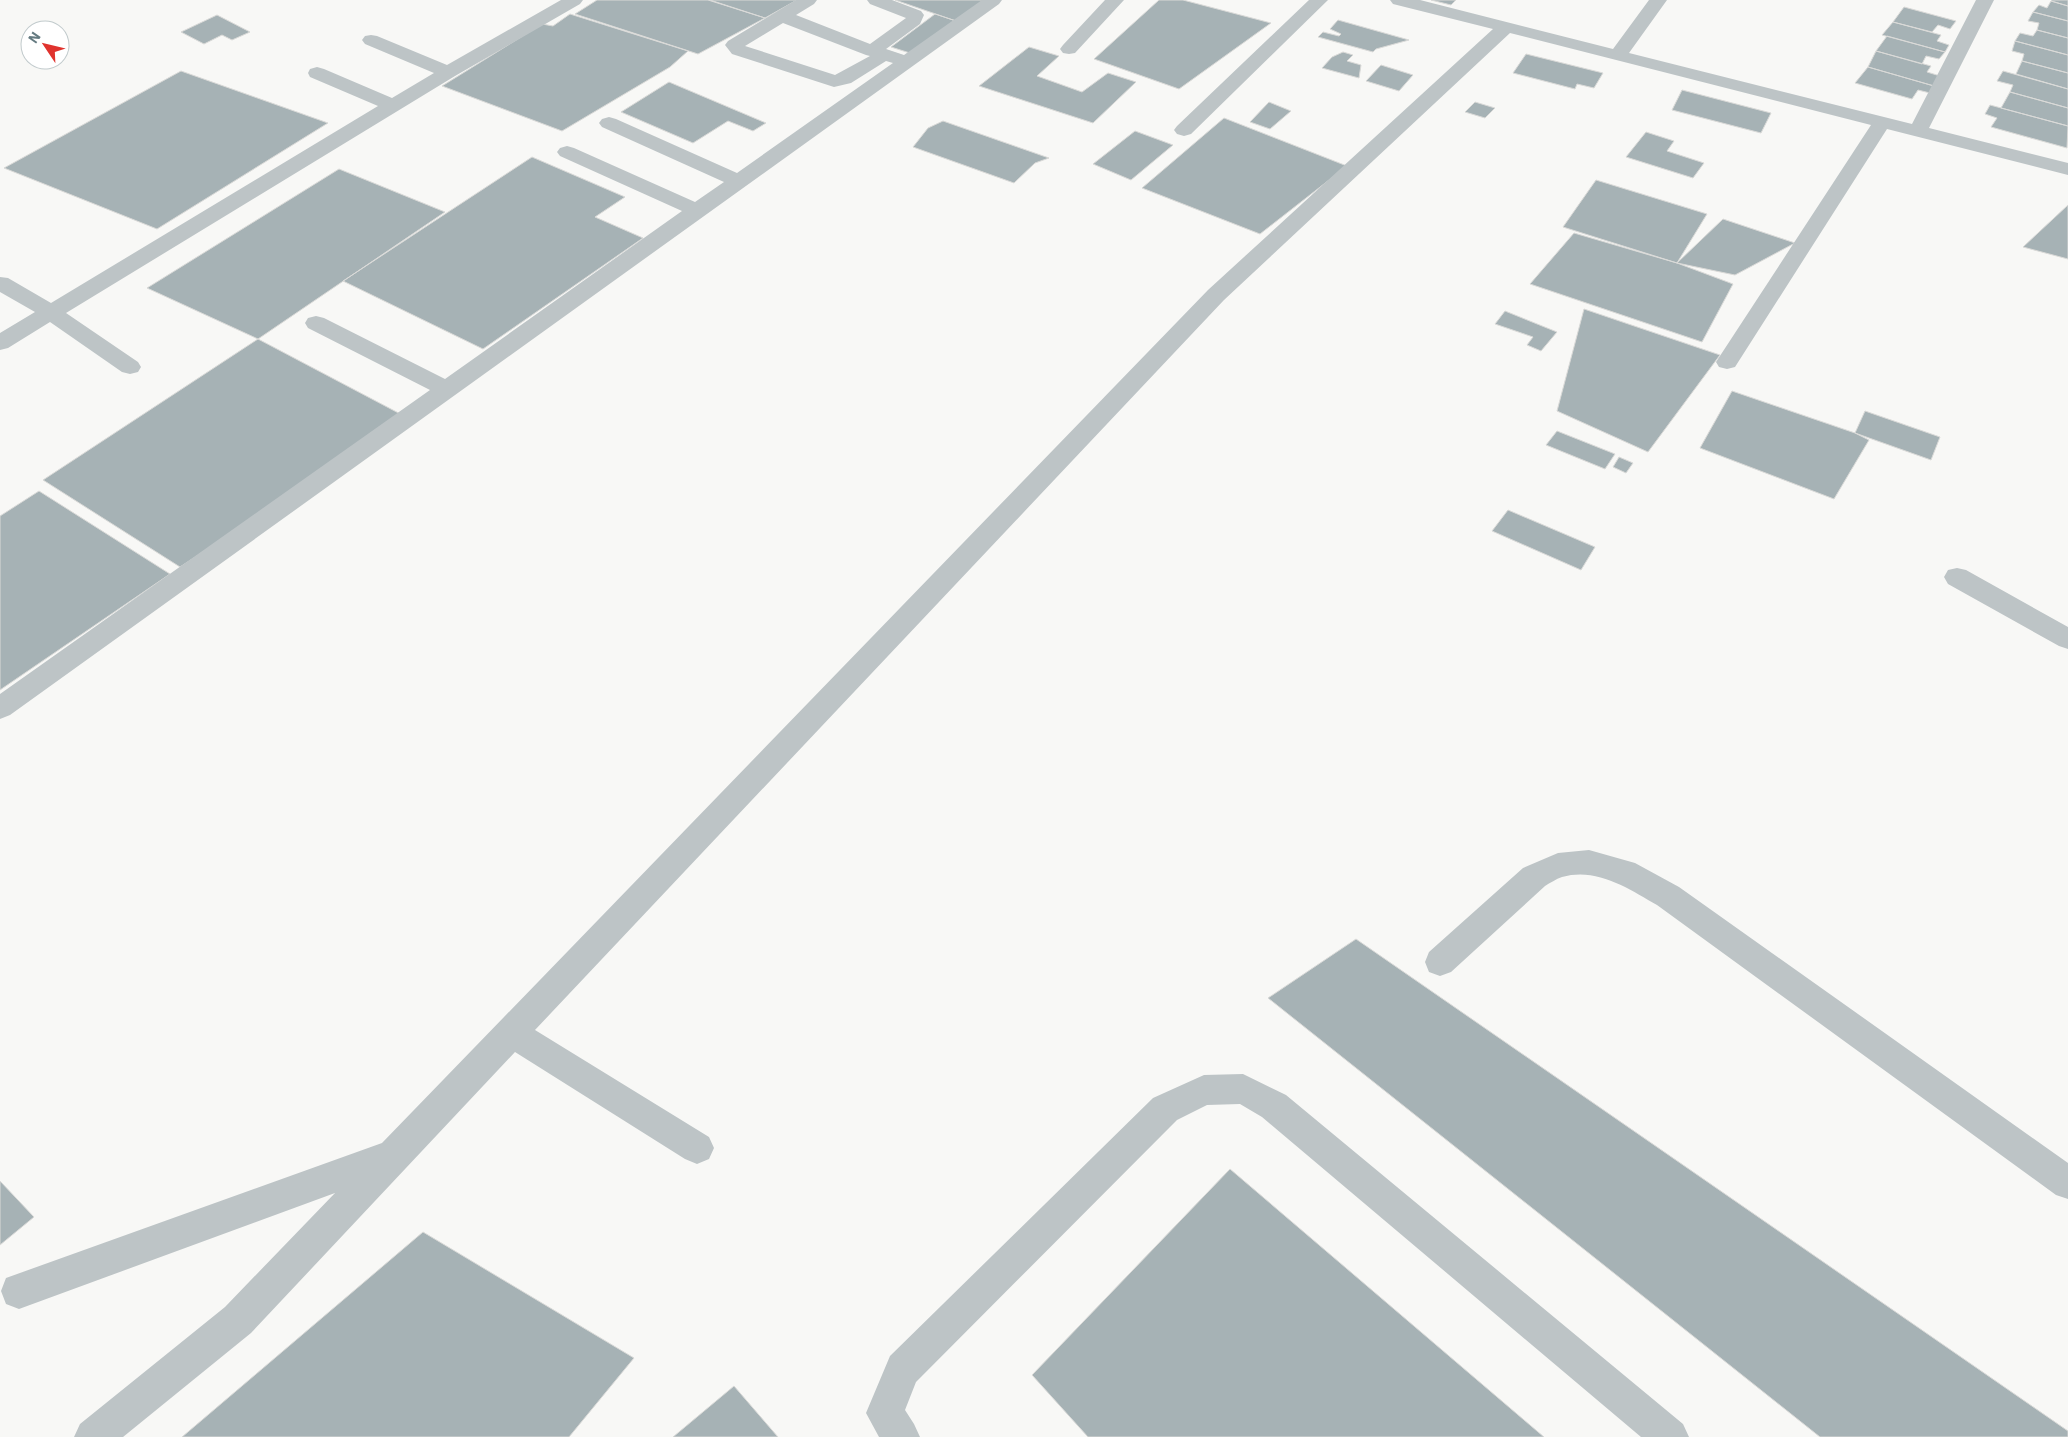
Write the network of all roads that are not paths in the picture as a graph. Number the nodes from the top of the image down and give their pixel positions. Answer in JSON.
{"nodes":[{"id":1,"x":574,"y":0,"type":"edge"},
{"id":2,"x":808,"y":0,"type":"edge"},
{"id":3,"x":876,"y":0,"type":"edge"},
{"id":4,"x":992,"y":0,"type":"edge"},
{"id":5,"x":1115,"y":0,"type":"edge"},
{"id":6,"x":1319,"y":0,"type":"edge"},
{"id":7,"x":1399,"y":0,"type":"edge"},
{"id":8,"x":1658,"y":0,"type":"edge"},
{"id":9,"x":1985,"y":0,"type":"edge"},
{"id":10,"x":782,"y":16,"type":"junction"},
{"id":11,"x":1505,"y":28,"type":"junction"},
{"id":12,"x":372,"y":40,"type":"dead end"},
{"id":13,"x":1069,"y":49,"type":"dead end"},
{"id":14,"x":878,"y":53,"type":"junction"},
{"id":15,"x":1617,"y":56,"type":"junction"},
{"id":16,"x":906,"y":61,"type":"junction"},
{"id":17,"x":448,"y":72,"type":"junction"},
{"id":18,"x":317,"y":73,"type":"dead end"},
{"id":19,"x":394,"y":106,"type":"junction"},
{"id":20,"x":1882,"y":122,"type":"junction"},
{"id":21,"x":608,"y":123,"type":"dead end"},
{"id":22,"x":1184,"y":130,"type":"dead end"},
{"id":23,"x":1918,"y":131,"type":"junction"},
{"id":24,"x":567,"y":152,"type":"dead end"},
{"id":25,"x":2068,"y":169,"type":"edge"},
{"id":26,"x":739,"y":181,"type":"junction"},
{"id":27,"x":698,"y":210,"type":"junction"},
{"id":28,"x":0,"y":283,"type":"edge"},
{"id":29,"x":52,"y":313,"type":"junction"},
{"id":30,"x":316,"y":323,"type":"dead end"},
{"id":31,"x":0,"y":343,"type":"edge"},
{"id":32,"x":1727,"y":362,"type":"dead end"},
{"id":33,"x":130,"y":367,"type":"dead end"},
{"id":34,"x":447,"y":389,"type":"junction"},
{"id":35,"x":1957,"y":577,"type":"dead end"},
{"id":36,"x":2068,"y":639,"type":"edge"},
{"id":37,"x":0,"y":708,"type":"edge"},
{"id":38,"x":1440,"y":962,"type":"dead end"},
{"id":39,"x":512,"y":1033,"type":"junction"},
{"id":40,"x":696,"y":1148,"type":"dead end"},
{"id":41,"x":392,"y":1156,"type":"junction"},
{"id":42,"x":2068,"y":1182,"type":"edge"},
{"id":43,"x":19,"y":1290,"type":"dead end"},
{"id":44,"x":93,"y":1437,"type":"edge"},
{"id":45,"x":901,"y":1437,"type":"edge"},
{"id":46,"x":1670,"y":1437,"type":"edge"}],
"edges":[{"from":1,"to":17,"type":"street"},
{"from":2,"to":10,"type":"street"},
{"from":3,"to":14,"type":"street"},
{"from":4,"to":16,"type":"street"},
{"from":5,"to":13,"type":"street"},
{"from":6,"to":22,"type":"street"},
{"from":7,"to":11,"type":"street"},
{"from":8,"to":15,"type":"street"},
{"from":9,"to":23,"type":"street"},
{"from":10,"to":14,"type":"street"},
{"from":10,"to":14,"type":"street"},
{"from":11,"to":15,"type":"street"},
{"from":11,"to":39,"type":"street"},
{"from":12,"to":17,"type":"street"},
{"from":14,"to":16,"type":"street"},
{"from":15,"to":20,"type":"street"},
{"from":16,"to":26,"type":"street"},
{"from":17,"to":19,"type":"street"},
{"from":18,"to":19,"type":"street"},
{"from":19,"to":29,"type":"street"},
{"from":20,"to":23,"type":"street"},
{"from":20,"to":32,"type":"street"},
{"from":21,"to":26,"type":"street"},
{"from":23,"to":25,"type":"street"},
{"from":24,"to":27,"type":"street"},
{"from":26,"to":27,"type":"street"},
{"from":27,"to":34,"type":"street"},
{"from":28,"to":29,"type":"street"},
{"from":29,"to":31,"type":"street"},
{"from":29,"to":33,"type":"street"},
{"from":30,"to":34,"type":"street"},
{"from":34,"to":37,"type":"street"},
{"from":35,"to":36,"type":"street"},
{"from":38,"to":42,"type":"street"},
{"from":39,"to":40,"type":"street"},
{"from":39,"to":41,"type":"street"},
{"from":41,"to":43,"type":"street"},
{"from":41,"to":44,"type":"street"},
{"from":45,"to":46,"type":"street"}]}
